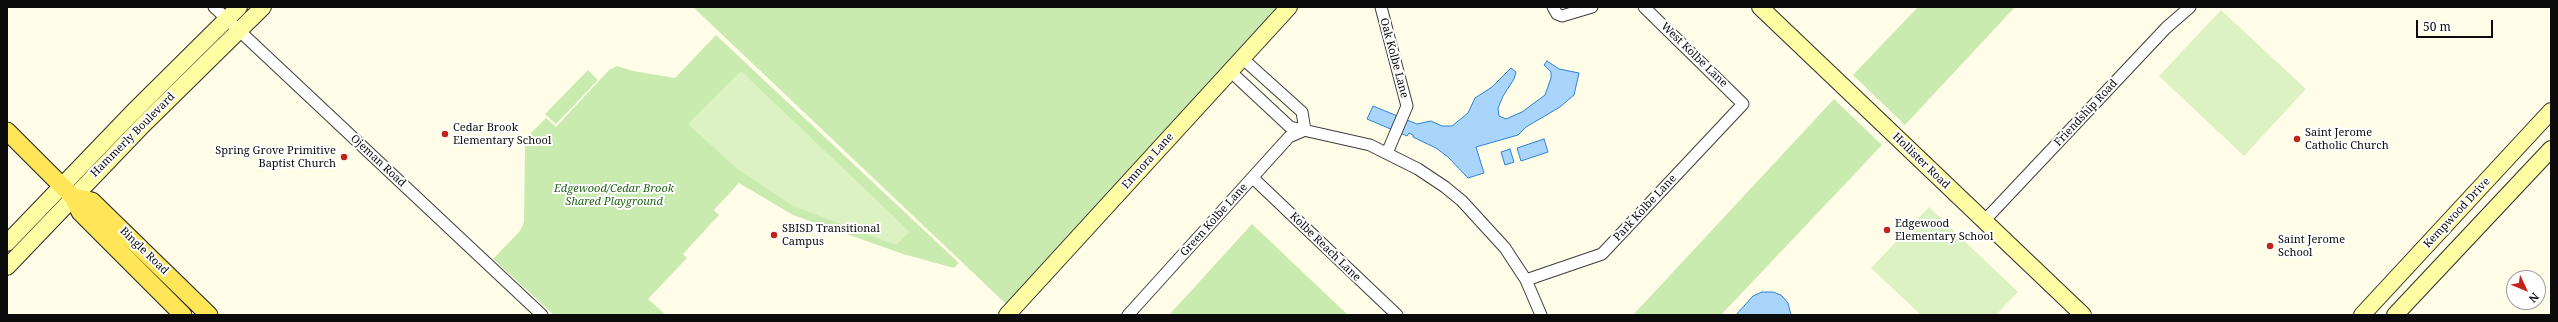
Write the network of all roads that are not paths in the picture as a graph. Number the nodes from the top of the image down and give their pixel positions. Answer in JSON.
{"nodes":[{"id":1,"x":214,"y":7,"type":"edge"},
{"id":2,"x":239,"y":7,"type":"edge"},
{"id":3,"x":262,"y":7,"type":"edge"},
{"id":4,"x":1289,"y":7,"type":"edge"},
{"id":5,"x":1381,"y":7,"type":"edge"},
{"id":6,"x":1553,"y":7,"type":"edge"},
{"id":7,"x":1592,"y":7,"type":"edge"},
{"id":8,"x":1644,"y":7,"type":"edge"},
{"id":9,"x":1760,"y":7,"type":"edge"},
{"id":10,"x":2190,"y":7,"type":"edge"},
{"id":11,"x":227,"y":19,"type":"junction"},
{"id":12,"x":239,"y":31,"type":"junction"},
{"id":13,"x":1242,"y":58,"type":"junction"},
{"id":14,"x":1230,"y":71,"type":"junction"},
{"id":15,"x":1743,"y":104,"type":"joint"},
{"id":16,"x":2551,"y":111,"type":"edge"},
{"id":17,"x":1304,"y":130,"type":"junction"},
{"id":18,"x":7,"y":131,"type":"edge"},
{"id":19,"x":2551,"y":148,"type":"edge"},
{"id":20,"x":1387,"y":153,"type":"junction"},
{"id":21,"x":2505,"y":161,"type":"junction"},
{"id":22,"x":1253,"y":178,"type":"junction"},
{"id":23,"x":2522,"y":180,"type":"junction"},
{"id":24,"x":68,"y":191,"type":"junction"},
{"id":25,"x":1984,"y":221,"type":"junction"},
{"id":26,"x":7,"y":243,"type":"edge"},
{"id":27,"x":7,"y":267,"type":"edge"},
{"id":28,"x":1526,"y":280,"type":"junction"},
{"id":29,"x":184,"y":290,"type":"junction"},
{"id":30,"x":178,"y":309,"type":"edge"},
{"id":31,"x":210,"y":315,"type":"edge"},
{"id":32,"x":542,"y":315,"type":"edge"},
{"id":33,"x":1007,"y":315,"type":"edge"},
{"id":34,"x":1128,"y":315,"type":"edge"},
{"id":35,"x":1397,"y":315,"type":"edge"},
{"id":36,"x":1541,"y":315,"type":"edge"},
{"id":37,"x":2083,"y":315,"type":"edge"},
{"id":38,"x":2362,"y":315,"type":"edge"},
{"id":39,"x":2395,"y":315,"type":"edge"}],
"edges":[{"from":1,"to":11,"type":"street","name":"Ojeman Road"},
{"from":2,"to":11,"type":"main road","name":"Hammerly Boulevard"},
{"from":3,"to":12,"type":"main road","name":"Hammerly Boulevard"},
{"from":4,"to":13,"type":"main road","name":"Emnora Lane"},
{"from":5,"to":20,"type":"street","name":"Oak Kolbe Lane"},
{"from":6,"to":7,"type":"street"},
{"from":8,"to":15,"type":"street","name":"West Kolbe Lane"},
{"from":9,"to":25,"type":"main road","name":"Hollister Road"},
{"from":10,"to":25,"type":"street","name":"Friendship Road"},
{"from":11,"to":12,"type":"street","name":"Ojeman Road"},
{"from":11,"to":24,"type":"main road","name":"Hammerly Boulevard"},
{"from":12,"to":24,"type":"main road","name":"Hammerly Boulevard"},
{"from":12,"to":32,"type":"street","name":"Ojeman Road"},
{"from":13,"to":14,"type":"main road","name":"Emnora Lane"},
{"from":13,"to":17,"type":"street"},
{"from":14,"to":17,"type":"street"},
{"from":14,"to":33,"type":"main road","name":"Emnora Lane"},
{"from":15,"to":28,"type":"street","name":"Park Kolbe Lane"},
{"from":16,"to":21,"type":"main road","name":"Kempwood Drive"},
{"from":17,"to":20,"type":"street"},
{"from":17,"to":22,"type":"street","name":"Green Kolbe Lane"},
{"from":18,"to":24,"type":"main road","name":"Bingle Road"},
{"from":19,"to":23,"type":"main road"},
{"from":20,"to":28,"type":"street"},
{"from":21,"to":23,"type":"main road"},
{"from":21,"to":38,"type":"main road","name":"Kempwood Drive"},
{"from":22,"to":34,"type":"street","name":"Green Kolbe Lane"},
{"from":22,"to":35,"type":"street","name":"Kolbe Reach Lane"},
{"from":23,"to":39,"type":"main road"},
{"from":24,"to":26,"type":"main road","name":"Hammerly Boulevard"},
{"from":24,"to":27,"type":"main road","name":"Hammerly Boulevard"},
{"from":24,"to":29,"type":"main road","name":"Bingle Road"},
{"from":24,"to":30,"type":"main road","name":"Bingle Road"},
{"from":25,"to":37,"type":"main road","name":"Hollister Road"},
{"from":28,"to":36,"type":"street"},
{"from":29,"to":30,"type":"main road"},
{"from":29,"to":31,"type":"main road","name":"Bingle Road"}]}
